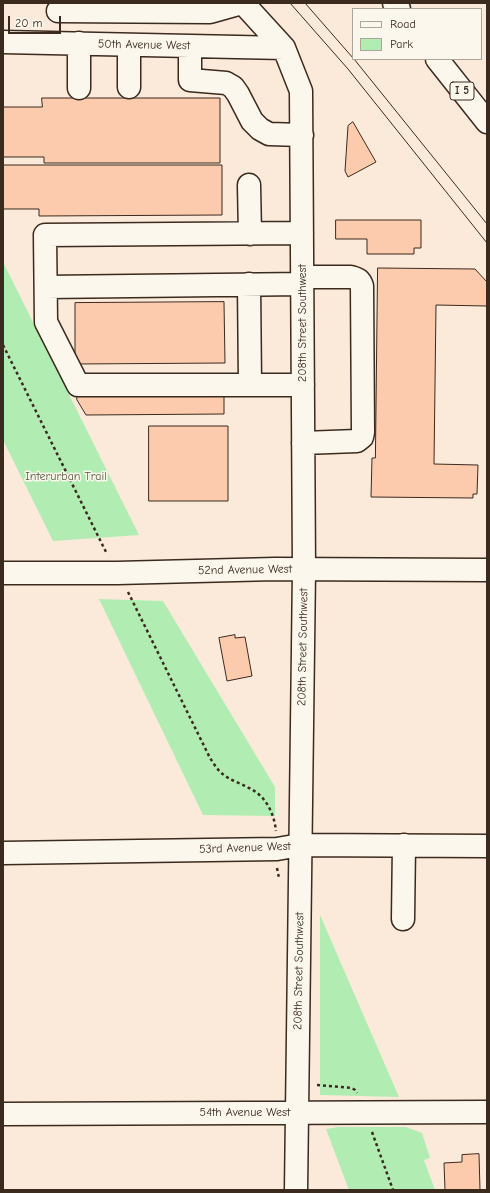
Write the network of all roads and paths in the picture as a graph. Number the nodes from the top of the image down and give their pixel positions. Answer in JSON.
{"nodes":[{"id":1,"x":243,"y":3,"type":"edge"},
{"id":2,"x":58,"y":10,"type":"dead end"},
{"id":3,"x":3,"y":42,"type":"edge"},
{"id":4,"x":79,"y":43,"type":"junction"},
{"id":5,"x":129,"y":45,"type":"junction"},
{"id":6,"x":190,"y":46,"type":"junction"},
{"id":7,"x":284,"y":48,"type":"junction"},
{"id":8,"x":438,"y":60,"type":"edge"},
{"id":9,"x":129,"y":87,"type":"dead end"},
{"id":10,"x":79,"y":88,"type":"dead end"},
{"id":11,"x":487,"y":122,"type":"edge"},
{"id":12,"x":302,"y":135,"type":"junction"},
{"id":13,"x":249,"y":185,"type":"dead end"},
{"id":14,"x":250,"y":234,"type":"junction"},
{"id":15,"x":302,"y":234,"type":"junction"},
{"id":16,"x":302,"y":280,"type":"junction"},
{"id":17,"x":249,"y":284,"type":"junction"},
{"id":18,"x":46,"y":287,"type":"junction"},
{"id":19,"x":3,"y":345,"type":"edge"},
{"id":20,"x":250,"y":385,"type":"junction"},
{"id":21,"x":303,"y":385,"type":"junction"},
{"id":22,"x":303,"y":443,"type":"junction"},
{"id":23,"x":304,"y":570,"type":"junction"},
{"id":24,"x":487,"y":570,"type":"edge"},
{"id":25,"x":3,"y":573,"type":"edge"},
{"id":26,"x":117,"y":573,"type":"junction"},
{"id":27,"x":276,"y":832,"type":"dead end"},
{"id":28,"x":300,"y":845,"type":"junction"},
{"id":29,"x":404,"y":845,"type":"junction"},
{"id":30,"x":487,"y":846,"type":"edge"},
{"id":31,"x":3,"y":853,"type":"edge"},
{"id":32,"x":403,"y":918,"type":"dead end"},
{"id":33,"x":313,"y":1084,"type":"dead end"},
{"id":34,"x":358,"y":1095,"type":"dead end"},
{"id":35,"x":297,"y":1112,"type":"junction"},
{"id":36,"x":487,"y":1112,"type":"edge"},
{"id":37,"x":3,"y":1114,"type":"edge"},
{"id":38,"x":372,"y":1131,"type":"dead end"},
{"id":39,"x":296,"y":1190,"type":"edge"},
{"id":40,"x":393,"y":1190,"type":"edge"}],
"edges":[{"from":1,"to":2,"type":"main road"},
{"from":1,"to":7,"type":"main road","name":"208th Street Southwest"},
{"from":3,"to":4,"type":"main road","name":"50th Avenue West"},
{"from":4,"to":5,"type":"main road","name":"50th Avenue West"},
{"from":4,"to":10,"type":"main road"},
{"from":5,"to":6,"type":"main road","name":"50th Avenue West"},
{"from":5,"to":9,"type":"main road"},
{"from":6,"to":7,"type":"main road","name":"50th Avenue West"},
{"from":6,"to":12,"type":"main road"},
{"from":7,"to":12,"type":"main road","name":"208th Street Southwest"},
{"from":8,"to":11,"type":"main road","number":"I 5"},
{"from":12,"to":15,"type":"main road","name":"208th Street Southwest"},
{"from":13,"to":14,"type":"main road"},
{"from":14,"to":15,"type":"main road"},
{"from":14,"to":18,"type":"main road"},
{"from":15,"to":16,"type":"main road","name":"208th Street Southwest"},
{"from":16,"to":17,"type":"main road"},
{"from":16,"to":21,"type":"main road","name":"208th Street Southwest"},
{"from":16,"to":22,"type":"main road"},
{"from":17,"to":18,"type":"main road"},
{"from":17,"to":20,"type":"main road"},
{"from":18,"to":20,"type":"main road"},
{"from":19,"to":26,"type":"path"},
{"from":20,"to":21,"type":"main road"},
{"from":21,"to":22,"type":"main road","name":"208th Street Southwest"},
{"from":22,"to":23,"type":"main road","name":"208th Street Southwest"},
{"from":23,"to":24,"type":"main road","name":"52nd Avenue West"},
{"from":23,"to":26,"type":"main road","name":"52nd Avenue West"},
{"from":23,"to":28,"type":"main road","name":"208th Street Southwest"},
{"from":25,"to":26,"type":"main road","name":"52nd Avenue West"},
{"from":26,"to":27,"type":"path"},
{"from":28,"to":29,"type":"main road","name":"53rd Avenue West"},
{"from":28,"to":31,"type":"main road","name":"53rd Avenue West"},
{"from":28,"to":35,"type":"main road","name":"208th Street Southwest"},
{"from":29,"to":30,"type":"main road","name":"53rd Avenue West"},
{"from":29,"to":32,"type":"main road"},
{"from":33,"to":34,"type":"path"},
{"from":35,"to":36,"type":"main road","name":"54th Avenue West"},
{"from":35,"to":37,"type":"main road","name":"54th Avenue West"},
{"from":35,"to":39,"type":"main road","name":"208th Street Southwest"},
{"from":38,"to":40,"type":"path"}]}
